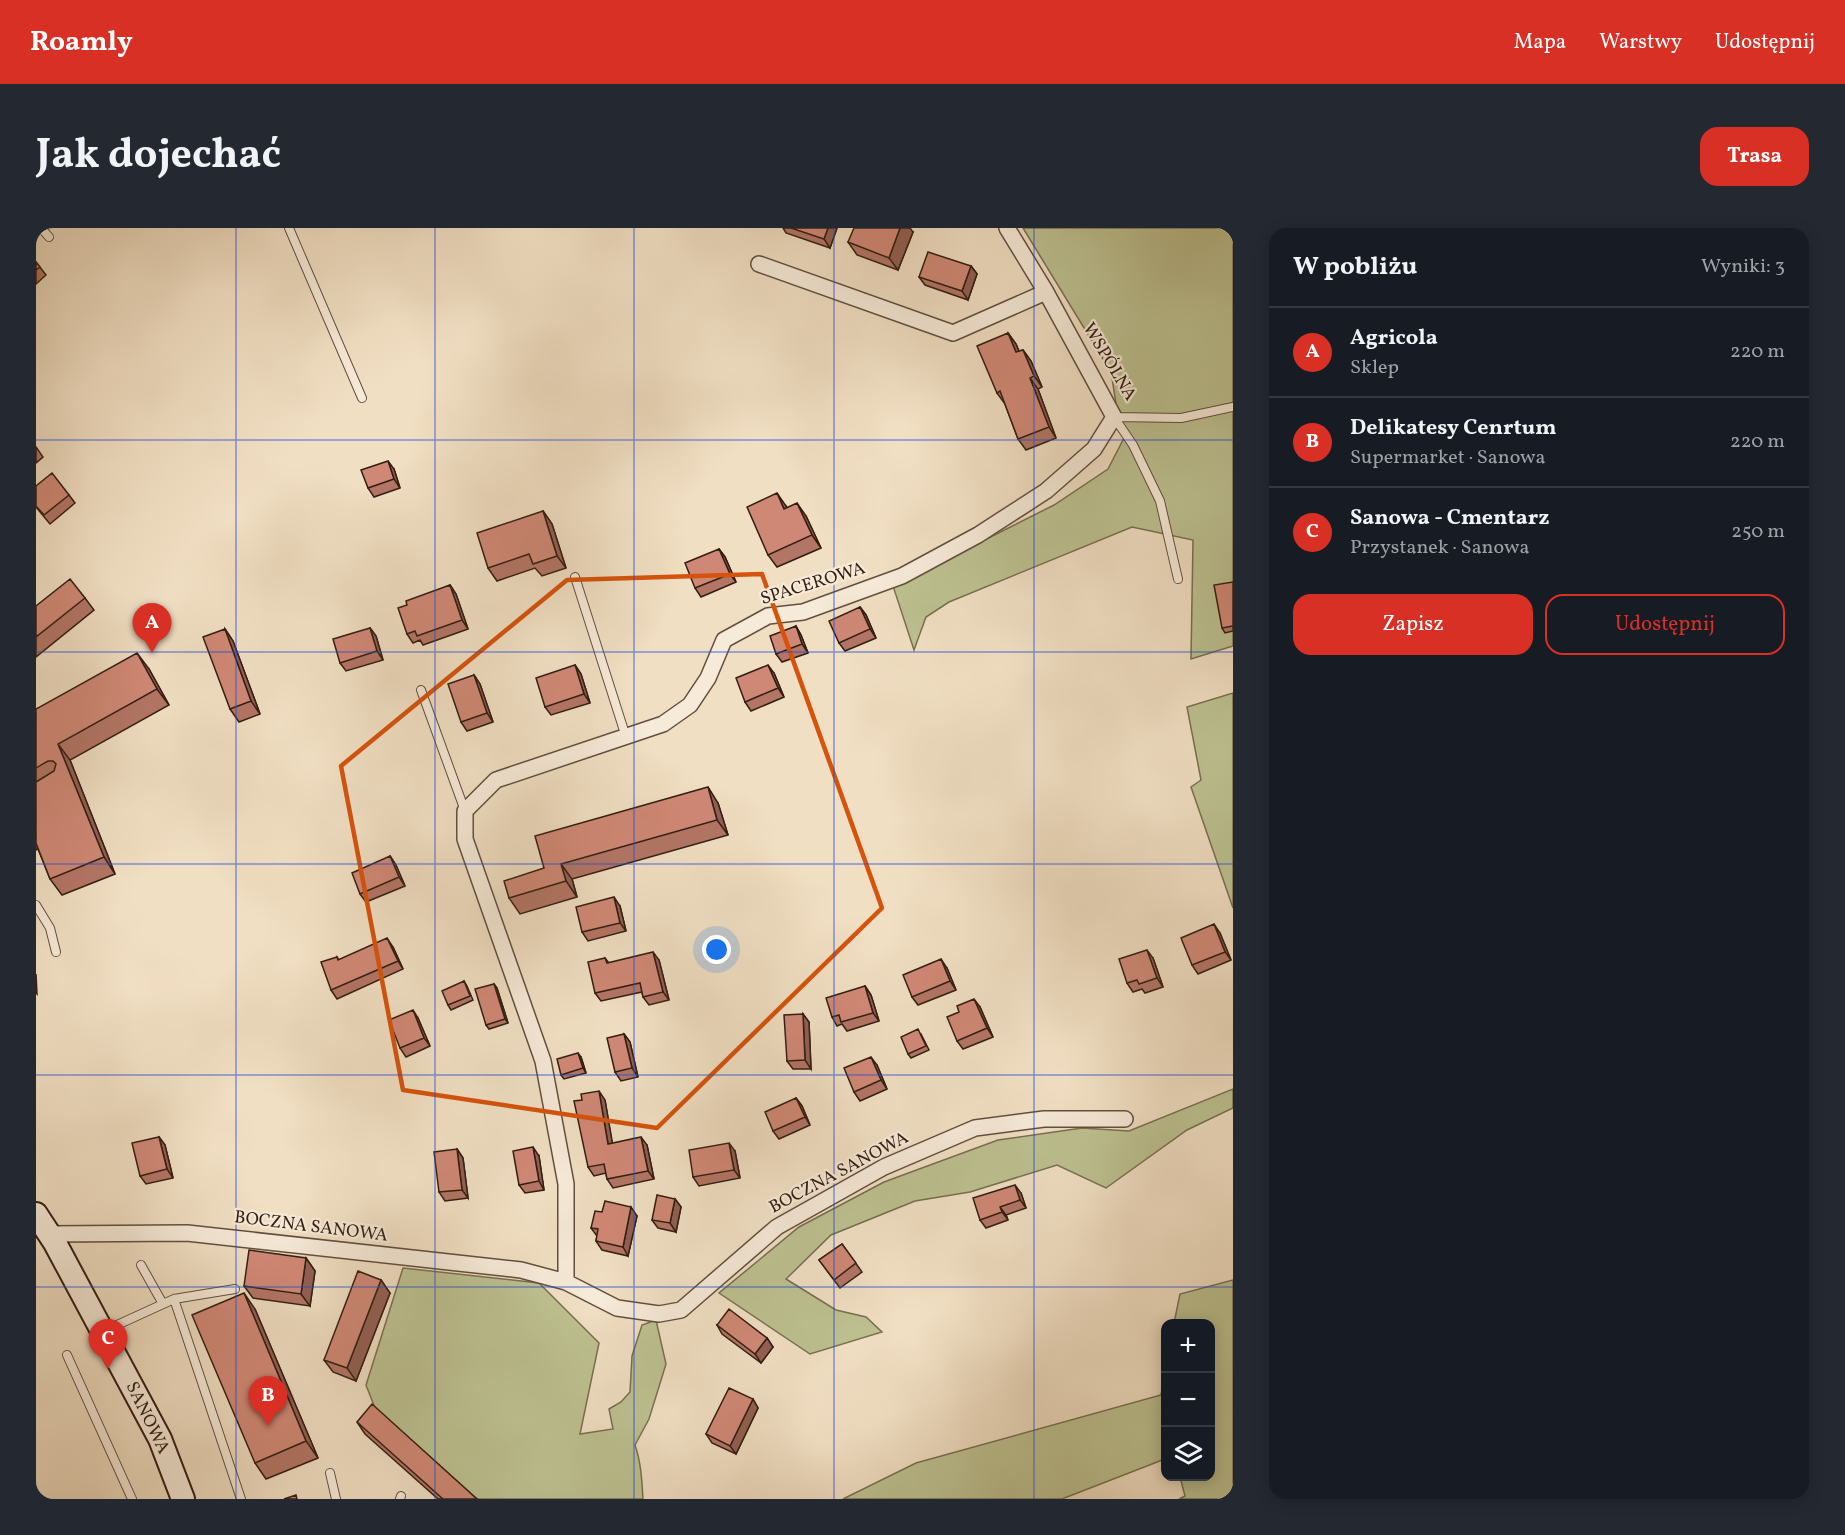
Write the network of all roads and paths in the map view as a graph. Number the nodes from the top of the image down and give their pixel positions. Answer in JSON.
{"nodes":[{"id":1,"x":41,"y":228,"type":"edge"},
{"id":2,"x":289,"y":228,"type":"edge"},
{"id":3,"x":1007,"y":228,"type":"edge"},
{"id":4,"x":49,"y":237,"type":"dead end"},
{"id":5,"x":759,"y":264,"type":"dead end"},
{"id":6,"x":1046,"y":292,"type":"junction"},
{"id":7,"x":362,"y":398,"type":"dead end"},
{"id":8,"x":1233,"y":407,"type":"edge"},
{"id":9,"x":1114,"y":417,"type":"junction"},
{"id":10,"x":575,"y":577,"type":"dead end"},
{"id":11,"x":1178,"y":579,"type":"dead end"},
{"id":12,"x":421,"y":690,"type":"dead end"},
{"id":13,"x":626,"y":737,"type":"junction"},
{"id":14,"x":465,"y":811,"type":"junction"},
{"id":15,"x":36,"y":904,"type":"edge"},
{"id":16,"x":56,"y":952,"type":"dead end"},
{"id":17,"x":1125,"y":1119,"type":"dead end"},
{"id":18,"x":36,"y":1214,"type":"edge"},
{"id":19,"x":49,"y":1234,"type":"junction"},
{"id":20,"x":141,"y":1265,"type":"dead end"},
{"id":21,"x":566,"y":1282,"type":"junction"},
{"id":22,"x":235,"y":1289,"type":"dead end"},
{"id":23,"x":174,"y":1299,"type":"junction"},
{"id":24,"x":163,"y":1304,"type":"junction"},
{"id":25,"x":102,"y":1331,"type":"junction"},
{"id":26,"x":67,"y":1355,"type":"dead end"},
{"id":27,"x":330,"y":1473,"type":"dead end"},
{"id":28,"x":132,"y":1499,"type":"edge"},
{"id":29,"x":183,"y":1499,"type":"edge"},
{"id":30,"x":241,"y":1499,"type":"edge"},
{"id":31,"x":336,"y":1499,"type":"edge"}],
"edges":[{"from":1,"to":4,"type":"lane"},
{"from":2,"to":7,"type":"lane"},
{"from":3,"to":6,"type":"street","name":"WSPÓLNA"},
{"from":5,"to":6,"type":"street"},
{"from":6,"to":9,"type":"street","name":"WSPÓLNA"},
{"from":8,"to":9,"type":"lane","name":"WSPÓLNA"},
{"from":9,"to":11,"type":"lane"},
{"from":9,"to":13,"type":"street","name":"SPACEROWA"},
{"from":10,"to":13,"type":"lane"},
{"from":12,"to":14,"type":"lane"},
{"from":13,"to":14,"type":"street","name":"SPACEROWA"},
{"from":14,"to":21,"type":"street"},
{"from":15,"to":16,"type":"lane"},
{"from":17,"to":21,"type":"street","name":"BOCZNA SANOWA"},
{"from":18,"to":19,"type":"main road","name":"SANOWA"},
{"from":19,"to":21,"type":"street","name":"BOCZNA SANOWA"},
{"from":19,"to":25,"type":"main road","name":"SANOWA"},
{"from":20,"to":24,"type":"lane"},
{"from":22,"to":23,"type":"lane"},
{"from":23,"to":24,"type":"lane"},
{"from":23,"to":30,"type":"lane"},
{"from":24,"to":25,"type":"lane"},
{"from":25,"to":29,"type":"main road","name":"SANOWA"},
{"from":26,"to":28,"type":"lane"},
{"from":27,"to":31,"type":"lane"}]}
